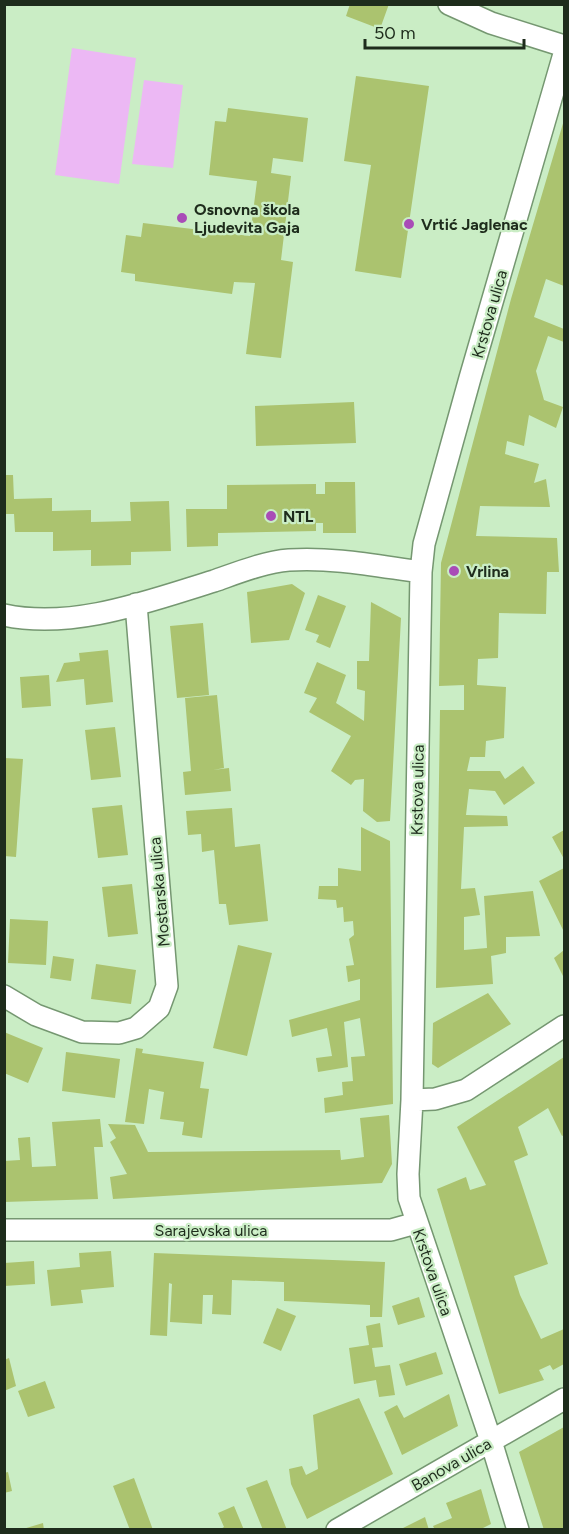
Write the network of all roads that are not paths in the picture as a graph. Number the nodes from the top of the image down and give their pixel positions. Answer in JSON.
{"nodes":[{"id":1,"x":449,"y":4,"type":"edge"},
{"id":2,"x":564,"y":46,"type":"edge"},
{"id":3,"x":564,"y":54,"type":"edge"},
{"id":4,"x":421,"y":572,"type":"junction"},
{"id":5,"x":136,"y":604,"type":"junction"},
{"id":6,"x":4,"y":615,"type":"edge"},
{"id":7,"x":4,"y":996,"type":"edge"},
{"id":8,"x":564,"y":1026,"type":"edge"},
{"id":9,"x":412,"y":1100,"type":"junction"},
{"id":10,"x":416,"y":1222,"type":"junction"},
{"id":11,"x":4,"y":1230,"type":"edge"},
{"id":12,"x":564,"y":1399,"type":"edge"},
{"id":13,"x":491,"y":1442,"type":"junction"},
{"id":14,"x":337,"y":1530,"type":"edge"},
{"id":15,"x":518,"y":1530,"type":"edge"}],
"edges":[{"from":1,"to":2,"type":"street"},
{"from":3,"to":4,"type":"street","name":"Krstova ulica"},
{"from":4,"to":5,"type":"street"},
{"from":4,"to":9,"type":"street","name":"Krstova ulica"},
{"from":5,"to":6,"type":"street"},
{"from":5,"to":7,"type":"street","name":"Mostarska ulica"},
{"from":8,"to":9,"type":"street"},
{"from":9,"to":10,"type":"street","name":"Krstova ulica"},
{"from":10,"to":11,"type":"street","name":"Sarajevska ulica"},
{"from":10,"to":13,"type":"street","name":"Krstova ulica"},
{"from":12,"to":13,"type":"street","name":"Banova ulica"},
{"from":13,"to":14,"type":"street","name":"Banova ulica"},
{"from":13,"to":15,"type":"street","name":"Krstova ulica"}]}
